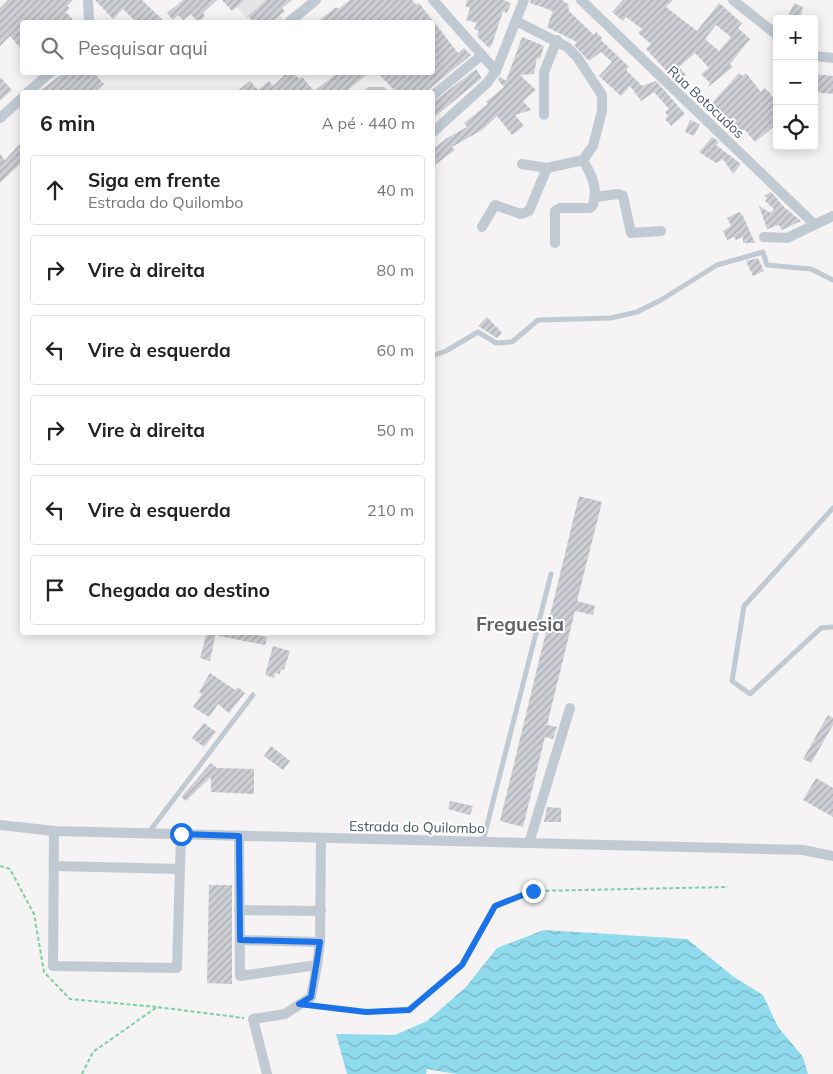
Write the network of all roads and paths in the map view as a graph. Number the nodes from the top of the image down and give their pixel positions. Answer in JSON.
{"nodes":[{"id":1,"x":88,"y":0,"type":"edge"},
{"id":2,"x":316,"y":0,"type":"edge"},
{"id":3,"x":433,"y":0,"type":"edge"},
{"id":4,"x":524,"y":0,"type":"edge"},
{"id":5,"x":581,"y":0,"type":"edge"},
{"id":6,"x":733,"y":0,"type":"edge"},
{"id":7,"x":89,"y":20,"type":"edge"},
{"id":8,"x":291,"y":20,"type":"edge"},
{"id":9,"x":516,"y":20,"type":"junction"},
{"id":10,"x":773,"y":32,"type":"edge"},
{"id":11,"x":557,"y":40,"type":"junction"},
{"id":12,"x":482,"y":55,"type":"junction"},
{"id":13,"x":818,"y":56,"type":"edge"},
{"id":14,"x":833,"y":58,"type":"edge"},
{"id":15,"x":496,"y":71,"type":"junction"},
{"id":16,"x":48,"y":75,"type":"edge"},
{"id":17,"x":30,"y":90,"type":"edge"},
{"id":18,"x":435,"y":94,"type":"edge"},
{"id":19,"x":20,"y":100,"type":"edge"},
{"id":20,"x":544,"y":115,"type":"dead end"},
{"id":21,"x":0,"y":118,"type":"edge"},
{"id":22,"x":435,"y":130,"type":"edge"},
{"id":23,"x":583,"y":160,"type":"junction"},
{"id":24,"x":522,"y":164,"type":"dead end"},
{"id":25,"x":547,"y":168,"type":"junction"},
{"id":26,"x":595,"y":197,"type":"junction"},
{"id":27,"x":833,"y":216,"type":"edge"},
{"id":28,"x":814,"y":224,"type":"junction"},
{"id":29,"x":482,"y":227,"type":"dead end"},
{"id":30,"x":661,"y":231,"type":"dead end"},
{"id":31,"x":764,"y":237,"type":"dead end"},
{"id":32,"x":555,"y":243,"type":"dead end"},
{"id":33,"x":833,"y":280,"type":"edge"},
{"id":34,"x":435,"y":355,"type":"edge"},
{"id":35,"x":833,"y":508,"type":"edge"},
{"id":36,"x":551,"y":574,"type":"dead end"},
{"id":37,"x":833,"y":627,"type":"edge"},
{"id":38,"x":253,"y":695,"type":"dead end"},
{"id":39,"x":570,"y":708,"type":"dead end"},
{"id":40,"x":0,"y":825,"type":"edge"},
{"id":41,"x":54,"y":831,"type":"junction"},
{"id":42,"x":149,"y":833,"type":"junction"},
{"id":43,"x":181,"y":834,"type":"junction"},
{"id":44,"x":239,"y":836,"type":"junction"},
{"id":45,"x":321,"y":838,"type":"junction"},
{"id":46,"x":483,"y":842,"type":"junction"},
{"id":47,"x":529,"y":843,"type":"junction"},
{"id":48,"x":833,"y":856,"type":"edge"},
{"id":49,"x":54,"y":866,"type":"junction"},
{"id":50,"x":180,"y":869,"type":"junction"},
{"id":51,"x":728,"y":887,"type":"dead end"},
{"id":52,"x":239,"y":910,"type":"junction"},
{"id":53,"x":321,"y":910,"type":"junction"},
{"id":54,"x":240,"y":940,"type":"junction"},
{"id":55,"x":320,"y":942,"type":"junction"},
{"id":56,"x":317,"y":965,"type":"junction"},
{"id":57,"x":299,"y":1004,"type":"junction"},
{"id":58,"x":253,"y":1019,"type":"junction"},
{"id":59,"x":82,"y":1074,"type":"edge"},
{"id":60,"x":267,"y":1074,"type":"edge"}],
"edges":[{"from":1,"to":7,"type":"street"},
{"from":2,"to":8,"type":"street"},
{"from":3,"to":12,"type":"street"},
{"from":4,"to":9,"type":"street"},
{"from":5,"to":28,"type":"street","name":"Rua Botocudos"},
{"from":6,"to":10,"type":"street"},
{"from":9,"to":11,"type":"street"},
{"from":9,"to":15,"type":"street"},
{"from":11,"to":20,"type":"street"},
{"from":11,"to":23,"type":"street"},
{"from":12,"to":15,"type":"street"},
{"from":12,"to":18,"type":"street"},
{"from":13,"to":14,"type":"street"},
{"from":15,"to":22,"type":"street"},
{"from":16,"to":17,"type":"street"},
{"from":19,"to":21,"type":"street"},
{"from":23,"to":25,"type":"street"},
{"from":23,"to":26,"type":"street"},
{"from":24,"to":25,"type":"street"},
{"from":25,"to":29,"type":"street"},
{"from":26,"to":30,"type":"street"},
{"from":26,"to":32,"type":"street"},
{"from":27,"to":28,"type":"street"},
{"from":28,"to":31,"type":"street"},
{"from":33,"to":34,"type":"lane"},
{"from":35,"to":37,"type":"lane"},
{"from":36,"to":46,"type":"lane"},
{"from":38,"to":42,"type":"lane"},
{"from":39,"to":47,"type":"street"},
{"from":40,"to":41,"type":"street","name":"Estrada do Quilombo"},
{"from":41,"to":42,"type":"street","name":"Estrada do Quilombo"},
{"from":41,"to":49,"type":"street"},
{"from":42,"to":43,"type":"street","name":"Estrada do Quilombo"},
{"from":43,"to":44,"type":"street","name":"Estrada do Quilombo"},
{"from":43,"to":50,"type":"street"},
{"from":44,"to":45,"type":"street","name":"Estrada do Quilombo"},
{"from":44,"to":52,"type":"street"},
{"from":45,"to":46,"type":"street","name":"Estrada do Quilombo"},
{"from":45,"to":53,"type":"street"},
{"from":46,"to":47,"type":"street","name":"Estrada do Quilombo"},
{"from":47,"to":48,"type":"street","name":"Estrada do Quilombo"},
{"from":49,"to":50,"type":"street"},
{"from":49,"to":50,"type":"street"},
{"from":51,"to":57,"type":"path"},
{"from":52,"to":53,"type":"street"},
{"from":52,"to":54,"type":"street"},
{"from":53,"to":55,"type":"street"},
{"from":54,"to":55,"type":"street"},
{"from":54,"to":56,"type":"street"},
{"from":55,"to":56,"type":"street"},
{"from":56,"to":57,"type":"street"},
{"from":57,"to":58,"type":"street"},
{"from":58,"to":59,"type":"path"},
{"from":58,"to":60,"type":"street"}]}
